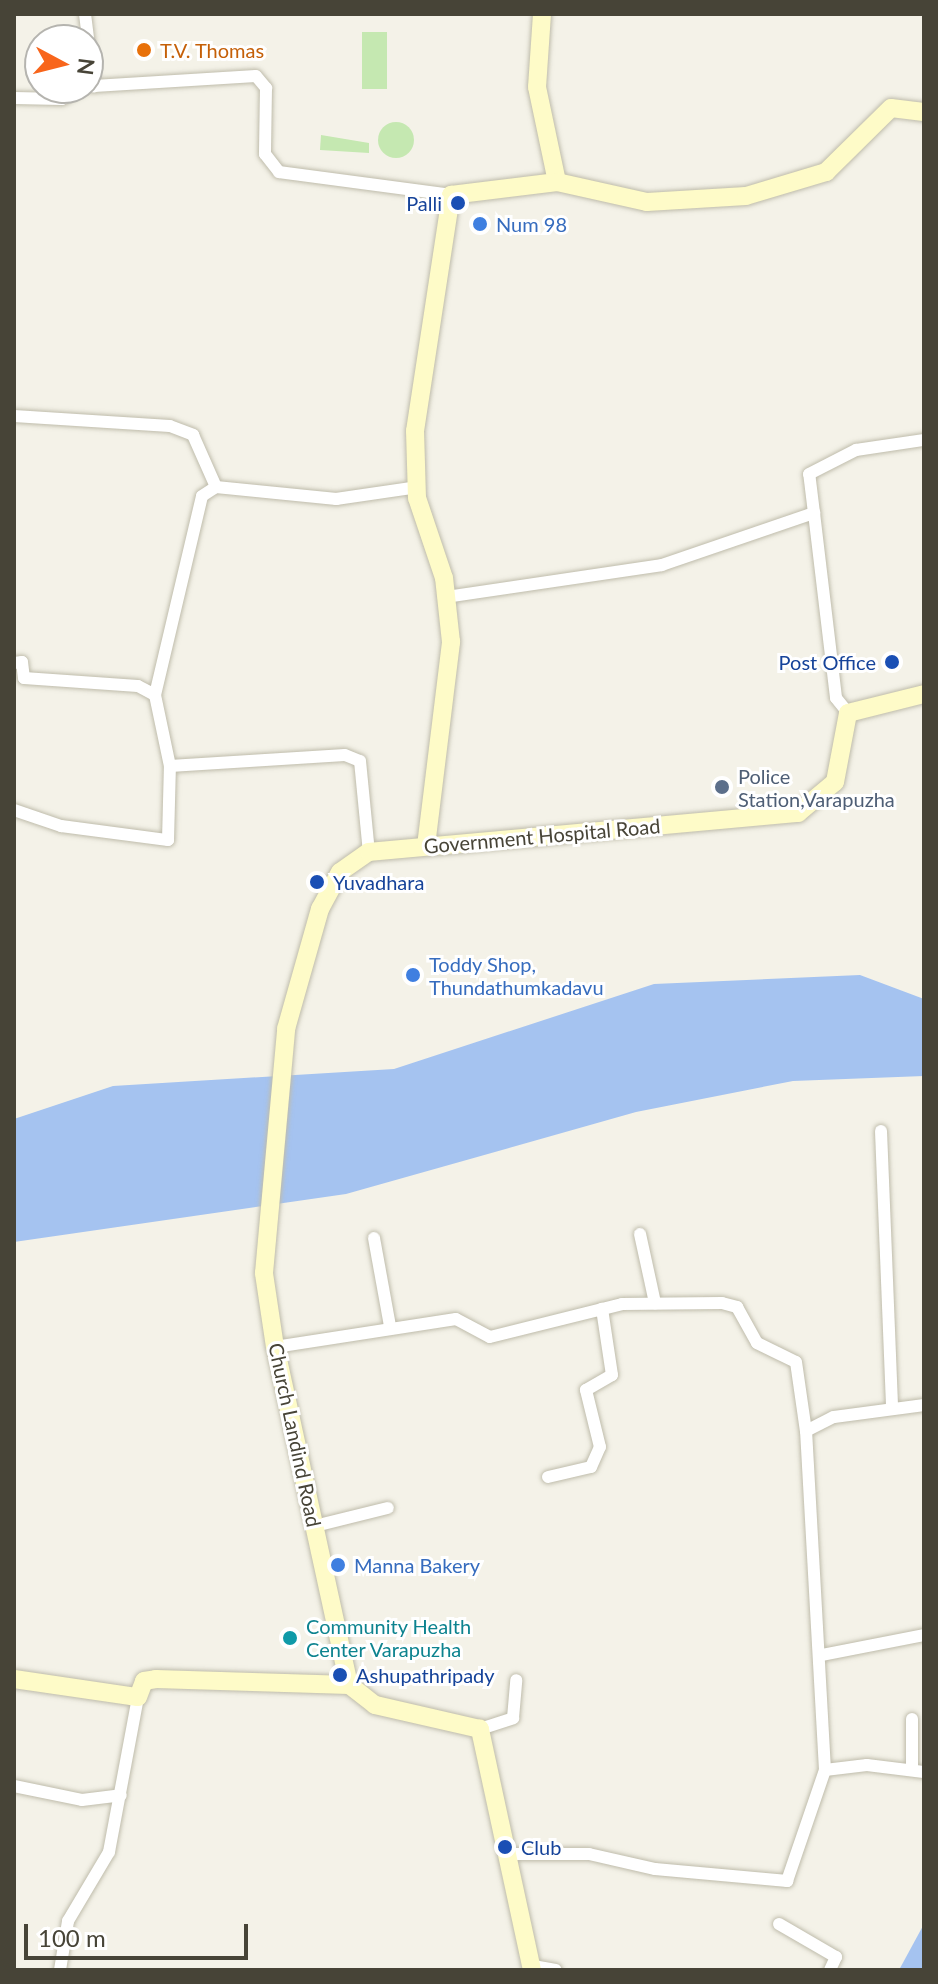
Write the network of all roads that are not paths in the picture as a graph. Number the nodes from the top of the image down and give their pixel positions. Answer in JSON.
{"nodes":[{"id":1,"x":542,"y":14,"type":"edge"},
{"id":2,"x":104,"y":86,"type":"edge"},
{"id":3,"x":924,"y":112,"type":"edge"},
{"id":4,"x":557,"y":182,"type":"junction"},
{"id":5,"x":451,"y":195,"type":"junction"},
{"id":6,"x":14,"y":416,"type":"edge"},
{"id":7,"x":924,"y":440,"type":"edge"},
{"id":8,"x":216,"y":487,"type":"junction"},
{"id":9,"x":418,"y":487,"type":"junction"},
{"id":10,"x":814,"y":513,"type":"junction"},
{"id":11,"x":446,"y":597,"type":"junction"},
{"id":12,"x":14,"y":663,"type":"edge"},
{"id":13,"x":924,"y":694,"type":"edge"},
{"id":14,"x":155,"y":695,"type":"junction"},
{"id":15,"x":848,"y":713,"type":"junction"},
{"id":16,"x":170,"y":766,"type":"junction"},
{"id":17,"x":14,"y":810,"type":"edge"},
{"id":18,"x":426,"y":846,"type":"junction"},
{"id":19,"x":369,"y":852,"type":"junction"},
{"id":20,"x":881,"y":1131,"type":"dead end"},
{"id":21,"x":640,"y":1234,"type":"dead end"},
{"id":22,"x":374,"y":1238,"type":"dead end"},
{"id":23,"x":655,"y":1303,"type":"junction"},
{"id":24,"x":602,"y":1309,"type":"junction"},
{"id":25,"x":390,"y":1326,"type":"junction"},
{"id":26,"x":275,"y":1347,"type":"junction"},
{"id":27,"x":924,"y":1405,"type":"edge"},
{"id":28,"x":892,"y":1409,"type":"junction"},
{"id":29,"x":806,"y":1431,"type":"junction"},
{"id":30,"x":548,"y":1477,"type":"dead end"},
{"id":31,"x":388,"y":1508,"type":"dead end"},
{"id":32,"x":315,"y":1526,"type":"junction"},
{"id":33,"x":924,"y":1635,"type":"edge"},
{"id":34,"x":822,"y":1655,"type":"junction"},
{"id":35,"x":14,"y":1679,"type":"edge"},
{"id":36,"x":516,"y":1680,"type":"dead end"},
{"id":37,"x":349,"y":1685,"type":"junction"},
{"id":38,"x":138,"y":1697,"type":"junction"},
{"id":39,"x":912,"y":1719,"type":"dead end"},
{"id":40,"x":480,"y":1729,"type":"junction"},
{"id":41,"x":825,"y":1770,"type":"junction"},
{"id":42,"x":918,"y":1771,"type":"edge"},
{"id":43,"x":14,"y":1786,"type":"edge"},
{"id":44,"x":121,"y":1795,"type":"junction"},
{"id":45,"x":512,"y":1854,"type":"junction"},
{"id":46,"x":779,"y":1924,"type":"dead end"},
{"id":47,"x":533,"y":1968,"type":"edge"},
{"id":48,"x":60,"y":1970,"type":"edge"},
{"id":49,"x":556,"y":1970,"type":"edge"},
{"id":50,"x":830,"y":1970,"type":"edge"}],
"edges":[{"from":1,"to":4,"type":"main road"},
{"from":2,"to":5,"type":"street"},
{"from":3,"to":4,"type":"main road"},
{"from":4,"to":5,"type":"main road"},
{"from":5,"to":9,"type":"main road"},
{"from":6,"to":8,"type":"street"},
{"from":7,"to":10,"type":"street"},
{"from":8,"to":9,"type":"street"},
{"from":8,"to":14,"type":"street"},
{"from":9,"to":11,"type":"main road"},
{"from":10,"to":11,"type":"street"},
{"from":10,"to":15,"type":"street"},
{"from":11,"to":18,"type":"main road"},
{"from":12,"to":14,"type":"street"},
{"from":13,"to":15,"type":"main road"},
{"from":14,"to":16,"type":"street"},
{"from":15,"to":18,"type":"main road","name":"Government Hospital Road"},
{"from":16,"to":17,"type":"street"},
{"from":16,"to":19,"type":"street"},
{"from":18,"to":19,"type":"main road","name":"Government Hospital Road"},
{"from":19,"to":26,"type":"main road","name":"Church Landind Road"},
{"from":20,"to":28,"type":"street"},
{"from":21,"to":23,"type":"street"},
{"from":22,"to":25,"type":"street"},
{"from":23,"to":24,"type":"street"},
{"from":23,"to":29,"type":"street"},
{"from":24,"to":25,"type":"street"},
{"from":24,"to":30,"type":"street"},
{"from":25,"to":26,"type":"street"},
{"from":26,"to":32,"type":"main road","name":"Church Landind Road"},
{"from":27,"to":28,"type":"street"},
{"from":28,"to":29,"type":"street"},
{"from":29,"to":34,"type":"street"},
{"from":31,"to":32,"type":"street"},
{"from":32,"to":37,"type":"main road","name":"Church Landind Road"},
{"from":33,"to":34,"type":"street"},
{"from":34,"to":41,"type":"street"},
{"from":35,"to":38,"type":"main road"},
{"from":36,"to":40,"type":"street"},
{"from":37,"to":38,"type":"main road"},
{"from":37,"to":40,"type":"main road"},
{"from":38,"to":44,"type":"street"},
{"from":39,"to":42,"type":"street"},
{"from":40,"to":45,"type":"main road"},
{"from":41,"to":42,"type":"street"},
{"from":41,"to":45,"type":"street"},
{"from":43,"to":44,"type":"street"},
{"from":44,"to":48,"type":"street"},
{"from":45,"to":47,"type":"main road"},
{"from":46,"to":50,"type":"street"},
{"from":47,"to":49,"type":"street"}]}
